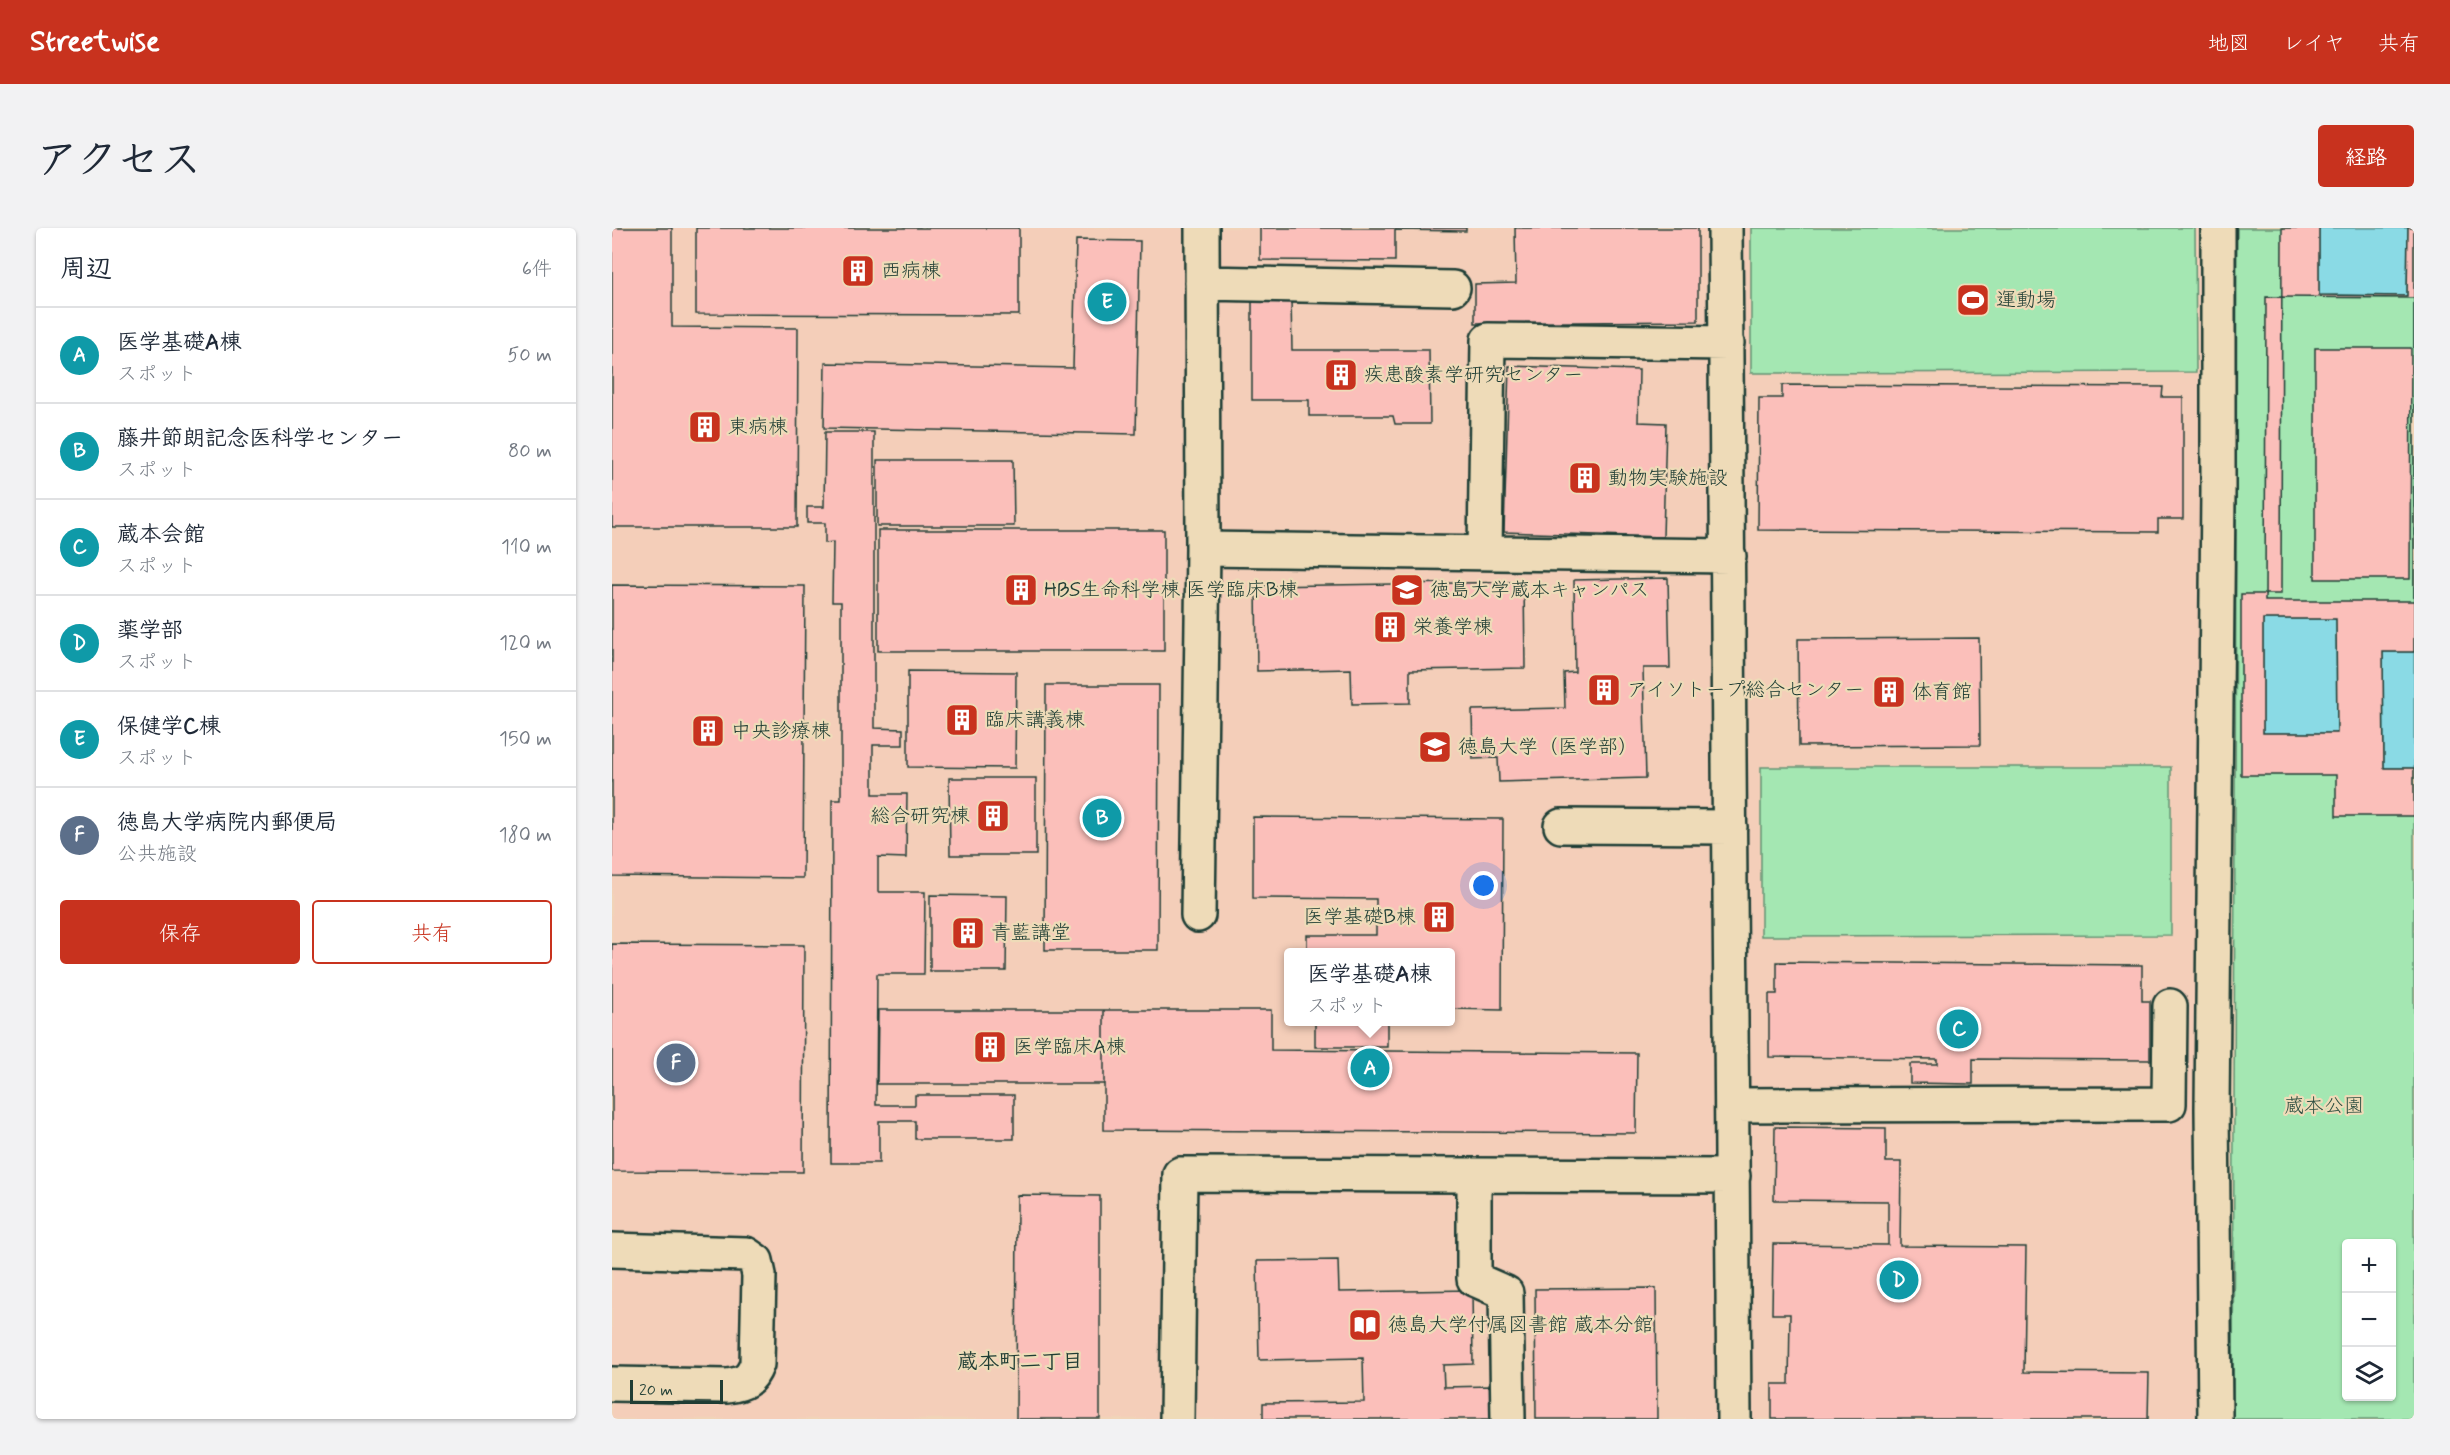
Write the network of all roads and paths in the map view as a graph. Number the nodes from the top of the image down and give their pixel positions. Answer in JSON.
{"nodes":[{"id":1,"x":1202,"y":228,"type":"edge"},
{"id":2,"x":1725,"y":228,"type":"edge"},
{"id":3,"x":2218,"y":228,"type":"edge"},
{"id":4,"x":1202,"y":283,"type":"junction"},
{"id":5,"x":1453,"y":288,"type":"dead end"},
{"id":6,"x":1727,"y":343,"type":"junction"},
{"id":7,"x":1203,"y":549,"type":"junction"},
{"id":8,"x":1485,"y":552,"type":"junction"},
{"id":9,"x":1729,"y":556,"type":"junction"},
{"id":10,"x":1561,"y":826,"type":"dead end"},
{"id":11,"x":1730,"y":827,"type":"junction"},
{"id":12,"x":1198,"y":915,"type":"dead end"},
{"id":13,"x":2169,"y":1006,"type":"dead end"},
{"id":14,"x":1732,"y":1105,"type":"junction"},
{"id":15,"x":1733,"y":1176,"type":"junction"},
{"id":16,"x":1474,"y":1177,"type":"junction"},
{"id":17,"x":612,"y":1250,"type":"edge"},
{"id":18,"x":612,"y":1384,"type":"edge"},
{"id":19,"x":1177,"y":1419,"type":"edge"},
{"id":20,"x":1508,"y":1419,"type":"edge"},
{"id":21,"x":1734,"y":1419,"type":"edge"},
{"id":22,"x":2215,"y":1419,"type":"edge"}],
"edges":[{"from":1,"to":4,"type":"street"},
{"from":2,"to":6,"type":"street"},
{"from":3,"to":22,"type":"street"},
{"from":4,"to":5,"type":"street"},
{"from":4,"to":7,"type":"street"},
{"from":6,"to":8,"type":"street"},
{"from":6,"to":9,"type":"street"},
{"from":7,"to":8,"type":"street"},
{"from":7,"to":12,"type":"street"},
{"from":8,"to":9,"type":"street"},
{"from":9,"to":11,"type":"street"},
{"from":10,"to":11,"type":"street"},
{"from":11,"to":14,"type":"street"},
{"from":13,"to":14,"type":"street"},
{"from":14,"to":15,"type":"street"},
{"from":15,"to":16,"type":"street"},
{"from":15,"to":21,"type":"street"},
{"from":16,"to":19,"type":"street"},
{"from":16,"to":20,"type":"street"},
{"from":17,"to":18,"type":"street"}]}
